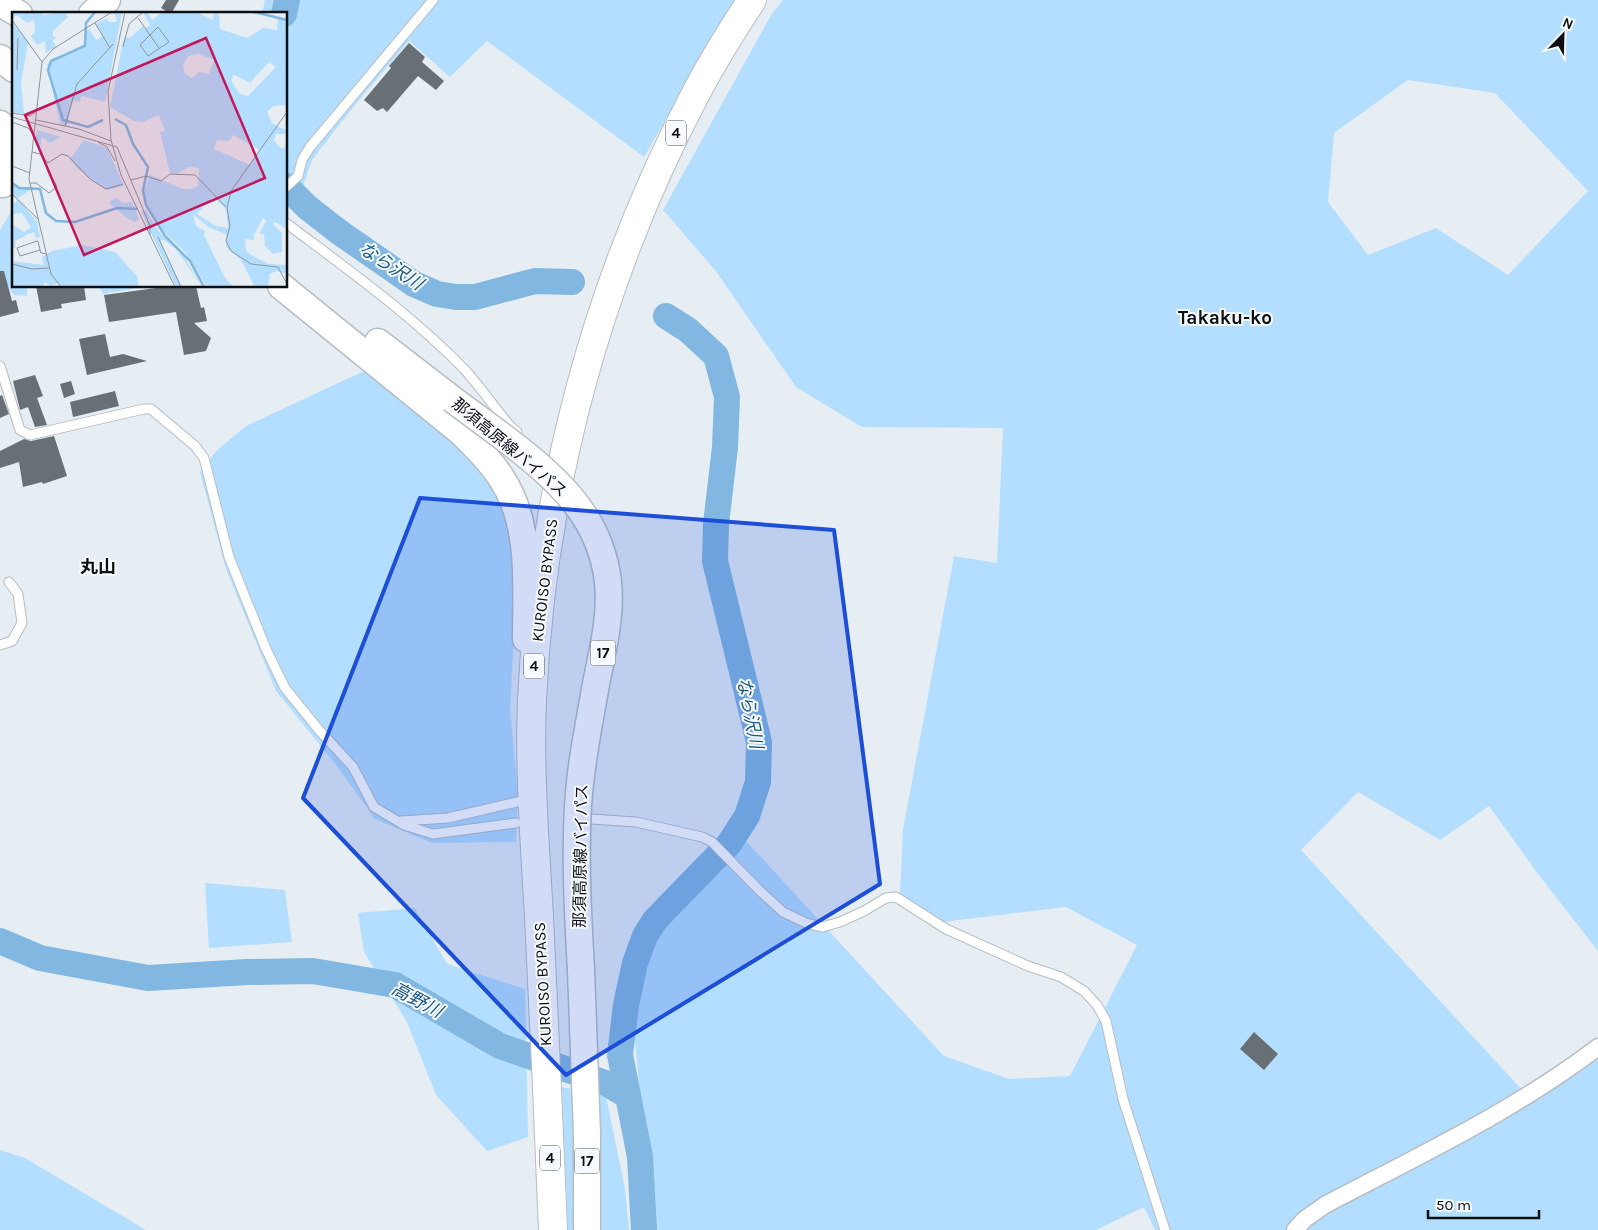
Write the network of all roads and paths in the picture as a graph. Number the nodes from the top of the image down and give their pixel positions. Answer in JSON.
{"nodes":[{"id":1,"x":107,"y":0,"type":"edge"},
{"id":2,"x":433,"y":0,"type":"edge"},
{"id":3,"x":752,"y":0,"type":"edge"},
{"id":4,"x":0,"y":3,"type":"edge"},
{"id":5,"x":0,"y":8,"type":"edge"},
{"id":6,"x":16,"y":12,"type":"edge"},
{"id":7,"x":94,"y":12,"type":"edge"},
{"id":8,"x":12,"y":17,"type":"edge"},
{"id":9,"x":0,"y":58,"type":"edge"},
{"id":10,"x":12,"y":67,"type":"edge"},
{"id":11,"x":0,"y":114,"type":"edge"},
{"id":12,"x":12,"y":119,"type":"edge"},
{"id":13,"x":0,"y":124,"type":"edge"},
{"id":14,"x":3,"y":184,"type":"dead end"},
{"id":15,"x":288,"y":185,"type":"edge"},
{"id":16,"x":288,"y":225,"type":"edge"},
{"id":17,"x":288,"y":274,"type":"edge"},
{"id":18,"x":283,"y":288,"type":"edge"},
{"id":19,"x":0,"y":366,"type":"edge"},
{"id":20,"x":526,"y":439,"type":"dead end"},
{"id":21,"x":9,"y":582,"type":"dead end"},
{"id":22,"x":0,"y":645,"type":"edge"},
{"id":23,"x":532,"y":754,"type":"junction"},
{"id":24,"x":533,"y":798,"type":"junction"},
{"id":25,"x":591,"y":819,"type":"dead end"},
{"id":26,"x":398,"y":821,"type":"junction"},
{"id":27,"x":516,"y":823,"type":"dead end"},
{"id":28,"x":1598,"y":1047,"type":"edge"},
{"id":29,"x":553,"y":1230,"type":"edge"},
{"id":30,"x":586,"y":1230,"type":"edge"},
{"id":31,"x":1165,"y":1230,"type":"edge"},
{"id":32,"x":1295,"y":1230,"type":"edge"}],
"edges":[{"from":1,"to":7,"type":"main road"},
{"from":2,"to":15,"type":"lane"},
{"from":3,"to":23,"type":"highway","name":"KUROISO BYPASS","number":"4"},
{"from":4,"to":6,"type":"main road"},
{"from":5,"to":8,"type":"main road"},
{"from":9,"to":10,"type":"main road"},
{"from":11,"to":12,"type":"main road"},
{"from":13,"to":14,"type":"main road"},
{"from":16,"to":20,"type":"lane"},
{"from":17,"to":30,"type":"main road","name":"那須高原線バイパス","number":"17","bridge":true},
{"from":18,"to":23,"type":"main road","name":"那須高原線バイパス"},
{"from":19,"to":26,"type":"lane"},
{"from":21,"to":22,"type":"lane"},
{"from":23,"to":24,"type":"highway","name":"KUROISO BYPASS","number":"4"},
{"from":24,"to":26,"type":"lane"},
{"from":24,"to":29,"type":"highway","name":"KUROISO BYPASS","number":"4"},
{"from":25,"to":31,"type":"lane"},
{"from":26,"to":27,"type":"lane"},
{"from":28,"to":32,"type":"street"}]}
